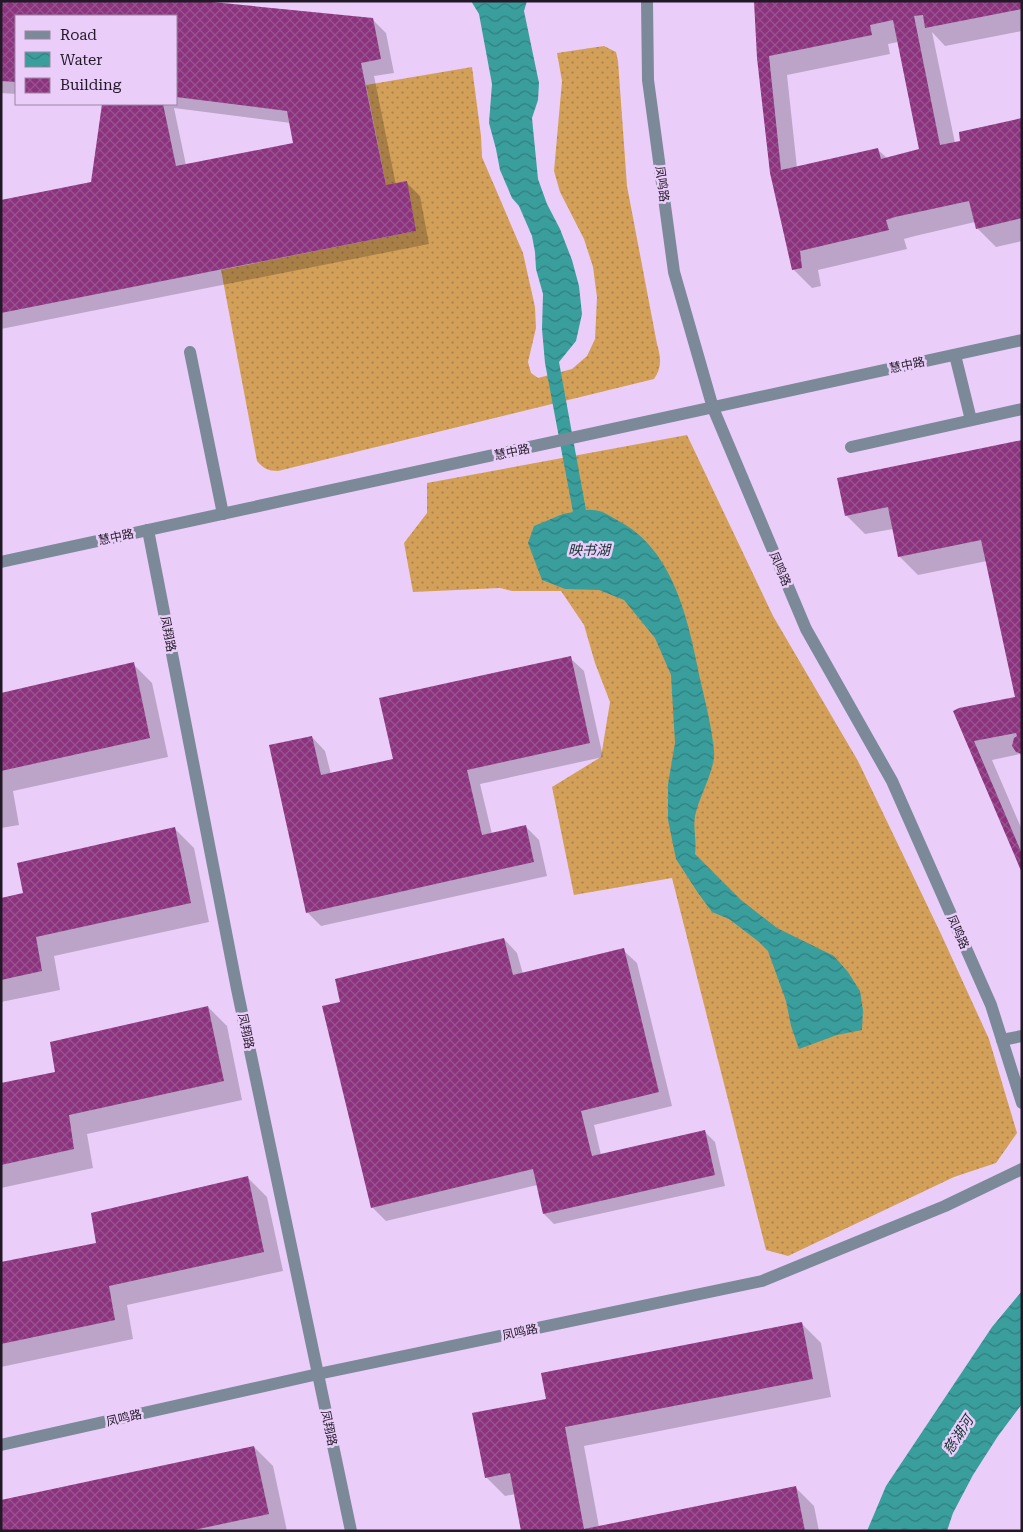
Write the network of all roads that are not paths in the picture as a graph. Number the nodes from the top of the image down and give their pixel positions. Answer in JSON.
{"nodes":[{"id":1,"x":647,"y":1,"type":"edge"},
{"id":2,"x":1022,"y":340,"type":"edge"},
{"id":3,"x":190,"y":352,"type":"dead end"},
{"id":4,"x":955,"y":355,"type":"junction"},
{"id":5,"x":713,"y":408,"type":"junction"},
{"id":6,"x":1022,"y":409,"type":"edge"},
{"id":7,"x":971,"y":420,"type":"junction"},
{"id":8,"x":851,"y":448,"type":"dead end"},
{"id":9,"x":223,"y":514,"type":"junction"},
{"id":10,"x":148,"y":530,"type":"junction"},
{"id":11,"x":1,"y":562,"type":"edge"},
{"id":12,"x":1022,"y":1036,"type":"edge"},
{"id":13,"x":1002,"y":1040,"type":"junction"},
{"id":14,"x":1022,"y":1104,"type":"edge"},
{"id":15,"x":1022,"y":1169,"type":"edge"},
{"id":16,"x":318,"y":1374,"type":"junction"},
{"id":17,"x":1,"y":1445,"type":"edge"},
{"id":18,"x":351,"y":1531,"type":"edge"}],
"edges":[{"from":1,"to":5,"type":"street","name":"凤鸣路"},
{"from":2,"to":4,"type":"street","name":"慧中路"},
{"from":3,"to":9,"type":"street"},
{"from":4,"to":5,"type":"street","name":"慧中路"},
{"from":4,"to":7,"type":"street"},
{"from":5,"to":9,"type":"street","name":"慧中路"},
{"from":5,"to":13,"type":"street","name":"凤鸣路"},
{"from":6,"to":7,"type":"street"},
{"from":7,"to":8,"type":"street"},
{"from":9,"to":10,"type":"street","name":"慧中路"},
{"from":10,"to":11,"type":"street","name":"慧中路"},
{"from":10,"to":16,"type":"street","name":"凤翔路"},
{"from":12,"to":13,"type":"street"},
{"from":13,"to":14,"type":"street","name":"凤鸣路"},
{"from":15,"to":16,"type":"street","name":"凤鸣路"},
{"from":16,"to":17,"type":"street","name":"凤鸣路"},
{"from":16,"to":18,"type":"street","name":"凤翔路"}]}
